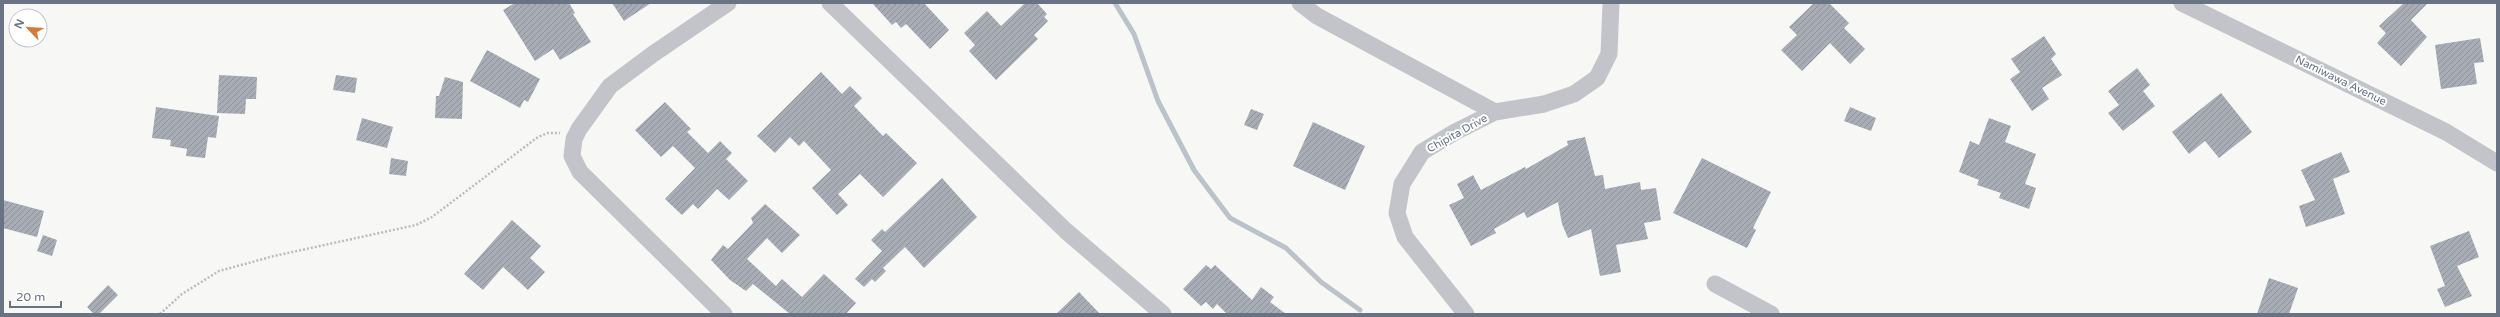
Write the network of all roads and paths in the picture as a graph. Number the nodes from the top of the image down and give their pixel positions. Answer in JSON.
{"nodes":[{"id":1,"x":728,"y":3,"type":"edge"},
{"id":2,"x":830,"y":3,"type":"edge"},
{"id":3,"x":1300,"y":3,"type":"edge"},
{"id":4,"x":1611,"y":3,"type":"edge"},
{"id":5,"x":2182,"y":3,"type":"edge"},
{"id":6,"x":1495,"y":112,"type":"junction"},
{"id":7,"x":574,"y":139,"type":"junction"},
{"id":8,"x":2497,"y":162,"type":"edge"},
{"id":9,"x":1715,"y":284,"type":"dead end"},
{"id":10,"x":160,"y":314,"type":"edge"},
{"id":11,"x":724,"y":314,"type":"edge"},
{"id":12,"x":1163,"y":314,"type":"edge"},
{"id":13,"x":1466,"y":314,"type":"edge"},
{"id":14,"x":1771,"y":314,"type":"edge"}],
"edges":[{"from":1,"to":7,"type":"street"},
{"from":2,"to":12,"type":"street"},
{"from":3,"to":6,"type":"street"},
{"from":4,"to":6,"type":"street","name":"Chipita Drive"},
{"from":5,"to":8,"type":"street","name":"Namiwawa Avenue"},
{"from":6,"to":13,"type":"street","name":"Chipita Drive"},
{"from":7,"to":10,"type":"path"},
{"from":7,"to":11,"type":"street"},
{"from":9,"to":14,"type":"street"}]}
